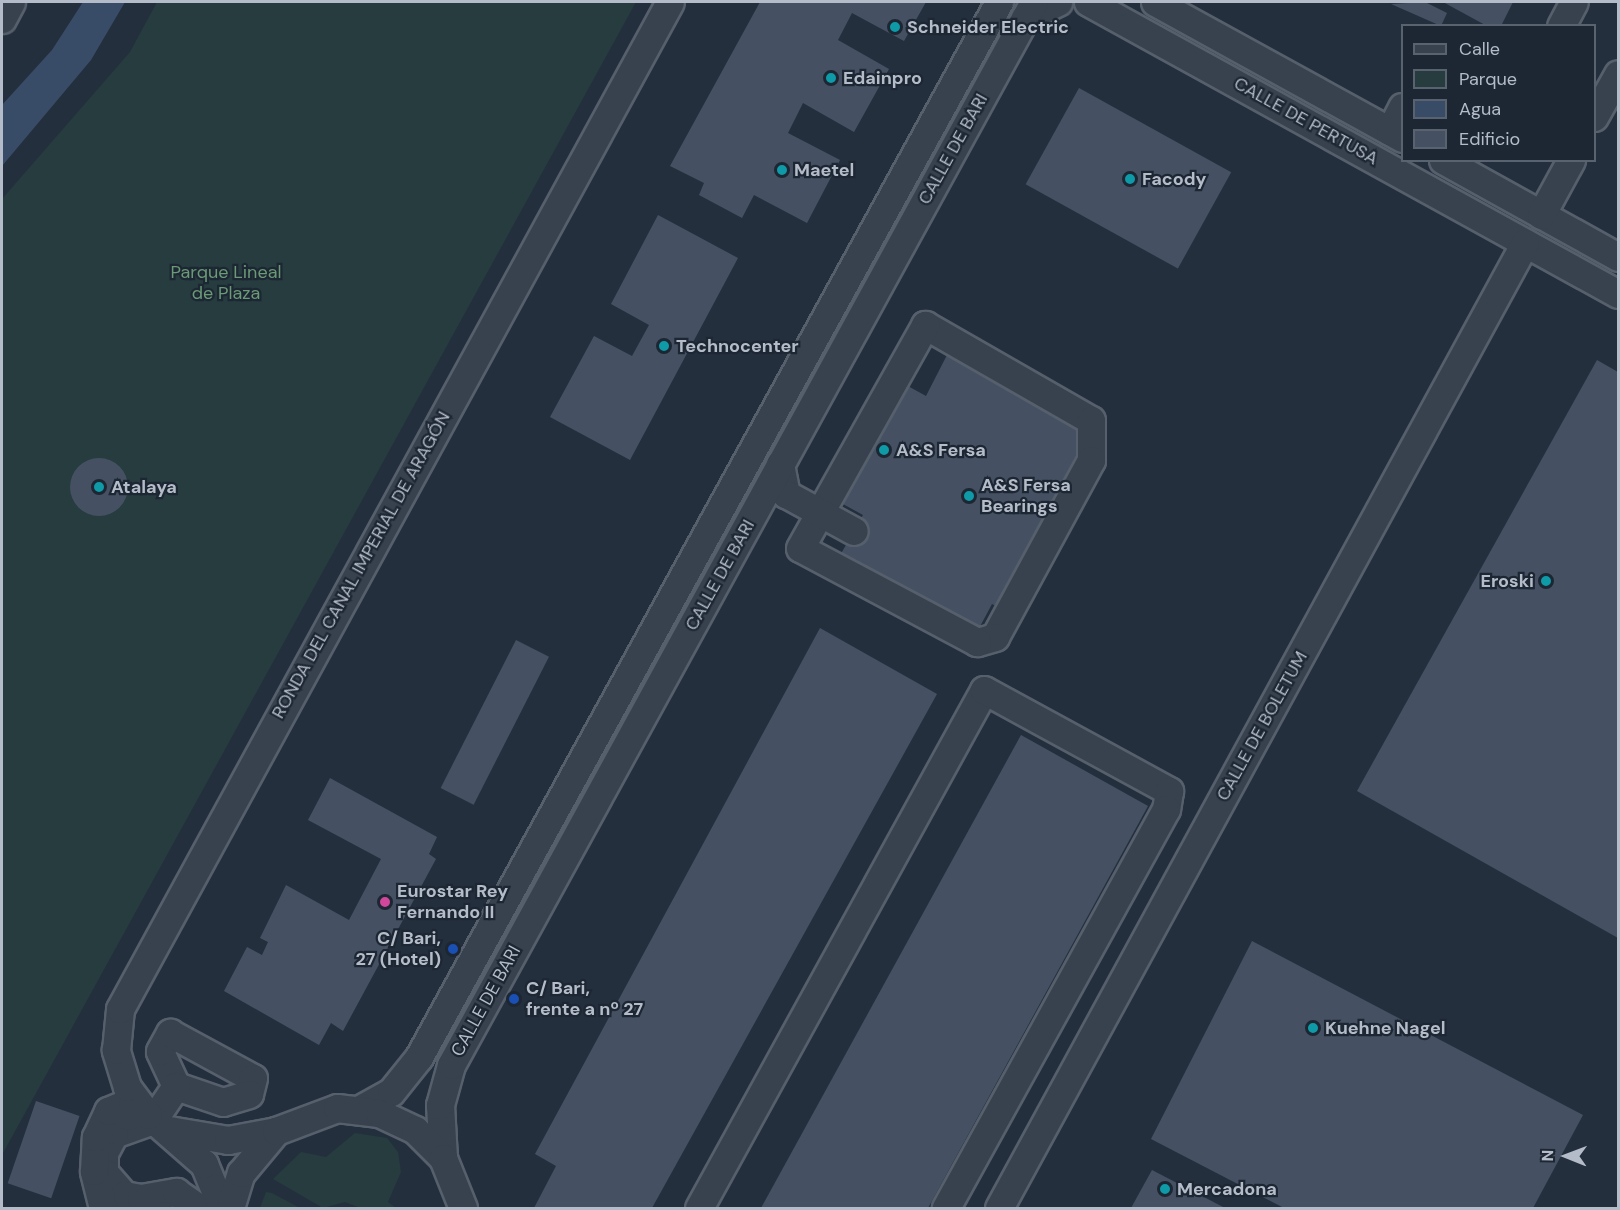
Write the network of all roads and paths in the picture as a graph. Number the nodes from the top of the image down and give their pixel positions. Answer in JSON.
{"nodes":[{"id":1,"x":11,"y":2,"type":"edge"},
{"id":2,"x":670,"y":2,"type":"edge"},
{"id":3,"x":999,"y":2,"type":"edge"},
{"id":4,"x":1058,"y":2,"type":"edge"},
{"id":5,"x":1088,"y":2,"type":"edge"},
{"id":6,"x":1574,"y":2,"type":"edge"},
{"id":7,"x":1173,"y":6,"type":"edge"},
{"id":8,"x":1029,"y":10,"type":"edge"},
{"id":9,"x":2,"y":19,"type":"edge"},
{"id":10,"x":1562,"y":24,"type":"edge"},
{"id":11,"x":1609,"y":77,"type":"edge"},
{"id":12,"x":1596,"y":112,"type":"edge"},
{"id":13,"x":1401,"y":114,"type":"edge"},
{"id":14,"x":1398,"y":134,"type":"edge"},
{"id":15,"x":1447,"y":162,"type":"edge"},
{"id":16,"x":1570,"y":162,"type":"edge"},
{"id":17,"x":1541,"y":215,"type":"junction"},
{"id":18,"x":1525,"y":243,"type":"junction"},
{"id":19,"x":1618,"y":257,"type":"edge"},
{"id":20,"x":1618,"y":294,"type":"edge"},
{"id":21,"x":780,"y":464,"type":"junction"},
{"id":22,"x":752,"y":518,"type":"junction"},
{"id":23,"x":816,"y":518,"type":"junction"},
{"id":24,"x":851,"y":536,"type":"dead end"},
{"id":25,"x":120,"y":1071,"type":"junction"},
{"id":26,"x":176,"y":1086,"type":"dead end"},
{"id":27,"x":134,"y":1100,"type":"junction"},
{"id":28,"x":360,"y":1109,"type":"junction"},
{"id":29,"x":116,"y":1119,"type":"junction"},
{"id":30,"x":159,"y":1125,"type":"junction"},
{"id":31,"x":276,"y":1131,"type":"junction"},
{"id":32,"x":443,"y":1158,"type":"junction"},
{"id":33,"x":103,"y":1209,"type":"edge"},
{"id":34,"x":199,"y":1209,"type":"edge"},
{"id":35,"x":222,"y":1209,"type":"edge"},
{"id":36,"x":230,"y":1209,"type":"edge"},
{"id":37,"x":463,"y":1209,"type":"edge"},
{"id":38,"x":699,"y":1209,"type":"edge"},
{"id":39,"x":946,"y":1209,"type":"edge"},
{"id":40,"x":999,"y":1209,"type":"edge"}],
"edges":[{"from":1,"to":9,"type":"street"},
{"from":2,"to":25,"type":"street","name":"RONDA DEL CANAL IMPERIAL DE ARAGÓN"},
{"from":3,"to":28,"type":"street","name":"CALLE DE BARI"},
{"from":4,"to":8,"type":"street"},
{"from":5,"to":18,"type":"street","name":"CALLE DE PERTUSA"},
{"from":6,"to":10,"type":"street"},
{"from":7,"to":14,"type":"street","name":"CALLE DE PERTUSA"},
{"from":8,"to":21,"type":"street","name":"CALLE DE BARI"},
{"from":11,"to":12,"type":"street"},
{"from":13,"to":14,"type":"street"},
{"from":15,"to":17,"type":"street"},
{"from":16,"to":17,"type":"street"},
{"from":17,"to":19,"type":"street"},
{"from":18,"to":20,"type":"street","name":"CALLE DE PERTUSA"},
{"from":18,"to":40,"type":"street","name":"CALLE DE BOLETUM"},
{"from":21,"to":22,"type":"street","name":"CALLE DE BARI"},
{"from":21,"to":23,"type":"street"},
{"from":22,"to":23,"type":"street"},
{"from":22,"to":32,"type":"street","name":"CALLE DE BARI"},
{"from":23,"to":23,"type":"street"},
{"from":23,"to":24,"type":"street"},
{"from":25,"to":27,"type":"street","name":"RONDA DEL CANAL IMPERIAL DE ARAGÓN"},
{"from":25,"to":29,"type":"street"},
{"from":26,"to":30,"type":"street"},
{"from":27,"to":29,"type":"street"},
{"from":27,"to":30,"type":"street","name":"RONDA DEL CANAL IMPERIAL DE ARAGÓN"},
{"from":28,"to":31,"type":"street"},
{"from":28,"to":32,"type":"street"},
{"from":29,"to":30,"type":"street"},
{"from":29,"to":33,"type":"street"},
{"from":29,"to":34,"type":"street"},
{"from":30,"to":31,"type":"street"},
{"from":30,"to":35,"type":"street","name":"RONDA DEL CANAL IMPERIAL DE ARAGÓN"},
{"from":31,"to":36,"type":"street"},
{"from":32,"to":37,"type":"street"},
{"from":38,"to":39,"type":"street"}]}
